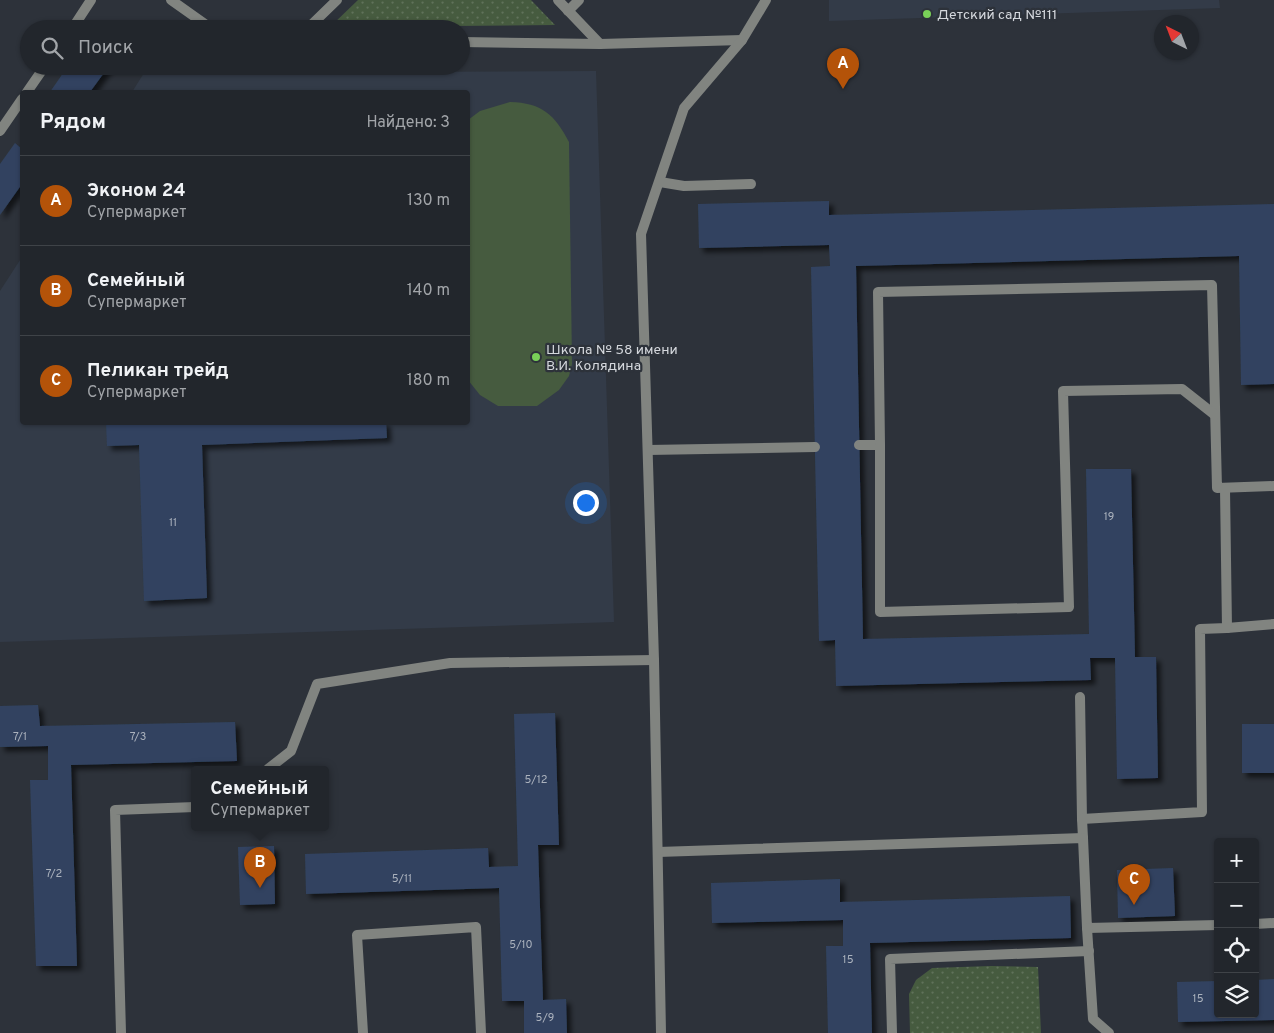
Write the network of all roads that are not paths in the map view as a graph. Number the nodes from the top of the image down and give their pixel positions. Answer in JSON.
{"nodes":[{"id":1,"x":92,"y":0,"type":"edge"},
{"id":2,"x":171,"y":0,"type":"edge"},
{"id":3,"x":337,"y":0,"type":"edge"},
{"id":4,"x":558,"y":0,"type":"edge"},
{"id":5,"x":579,"y":0,"type":"edge"},
{"id":6,"x":766,"y":0,"type":"edge"},
{"id":7,"x":568,"y":10,"type":"junction"},
{"id":8,"x":78,"y":20,"type":"edge"},
{"id":9,"x":199,"y":20,"type":"edge"},
{"id":10,"x":316,"y":20,"type":"edge"},
{"id":11,"x":742,"y":40,"type":"junction"},
{"id":12,"x":470,"y":42,"type":"edge"},
{"id":13,"x":600,"y":44,"type":"junction"},
{"id":14,"x":39,"y":75,"type":"edge"},
{"id":15,"x":28,"y":90,"type":"edge"},
{"id":16,"x":20,"y":102,"type":"edge"},
{"id":17,"x":0,"y":131,"type":"edge"},
{"id":18,"x":660,"y":182,"type":"junction"},
{"id":19,"x":751,"y":184,"type":"dead end"},
{"id":20,"x":1215,"y":415,"type":"junction"},
{"id":21,"x":859,"y":445,"type":"dead end"},
{"id":22,"x":880,"y":445,"type":"junction"},
{"id":23,"x":815,"y":447,"type":"dead end"},
{"id":24,"x":648,"y":450,"type":"junction"},
{"id":25,"x":1274,"y":486,"type":"edge"},
{"id":26,"x":1225,"y":489,"type":"junction"},
{"id":27,"x":1274,"y":624,"type":"edge"},
{"id":28,"x":1227,"y":628,"type":"junction"},
{"id":29,"x":654,"y":660,"type":"junction"},
{"id":30,"x":1080,"y":697,"type":"dead end"},
{"id":31,"x":272,"y":766,"type":"edge"},
{"id":32,"x":191,"y":806,"type":"edge"},
{"id":33,"x":1082,"y":818,"type":"junction"},
{"id":34,"x":1083,"y":838,"type":"junction"},
{"id":35,"x":658,"y":852,"type":"junction"},
{"id":36,"x":1259,"y":924,"type":"edge"},
{"id":37,"x":1274,"y":924,"type":"edge"},
{"id":38,"x":1214,"y":925,"type":"edge"},
{"id":39,"x":1087,"y":928,"type":"junction"},
{"id":40,"x":1089,"y":951,"type":"junction"},
{"id":41,"x":121,"y":1033,"type":"edge"},
{"id":42,"x":363,"y":1033,"type":"edge"},
{"id":43,"x":481,"y":1033,"type":"edge"},
{"id":44,"x":661,"y":1033,"type":"edge"},
{"id":45,"x":892,"y":1033,"type":"edge"},
{"id":46,"x":1109,"y":1033,"type":"edge"}],
"edges":[{"from":1,"to":8,"type":"street"},
{"from":2,"to":9,"type":"street"},
{"from":3,"to":10,"type":"street"},
{"from":4,"to":7,"type":"street"},
{"from":5,"to":7,"type":"street"},
{"from":6,"to":11,"type":"street"},
{"from":7,"to":13,"type":"street"},
{"from":11,"to":13,"type":"street"},
{"from":11,"to":18,"type":"street"},
{"from":12,"to":13,"type":"street"},
{"from":14,"to":15,"type":"street"},
{"from":16,"to":17,"type":"street"},
{"from":18,"to":19,"type":"street"},
{"from":18,"to":24,"type":"street"},
{"from":20,"to":22,"type":"street"},
{"from":20,"to":22,"type":"street"},
{"from":20,"to":26,"type":"street"},
{"from":21,"to":22,"type":"street"},
{"from":23,"to":24,"type":"street"},
{"from":24,"to":29,"type":"street"},
{"from":25,"to":26,"type":"street"},
{"from":26,"to":28,"type":"street"},
{"from":27,"to":28,"type":"street"},
{"from":28,"to":33,"type":"street"},
{"from":29,"to":31,"type":"street"},
{"from":29,"to":35,"type":"street"},
{"from":30,"to":33,"type":"street"},
{"from":32,"to":41,"type":"street"},
{"from":33,"to":34,"type":"street"},
{"from":34,"to":35,"type":"street"},
{"from":34,"to":39,"type":"street"},
{"from":35,"to":44,"type":"street"},
{"from":36,"to":37,"type":"street"},
{"from":38,"to":39,"type":"street"},
{"from":39,"to":40,"type":"street"},
{"from":40,"to":45,"type":"street"},
{"from":40,"to":46,"type":"street"},
{"from":42,"to":43,"type":"street"}]}
